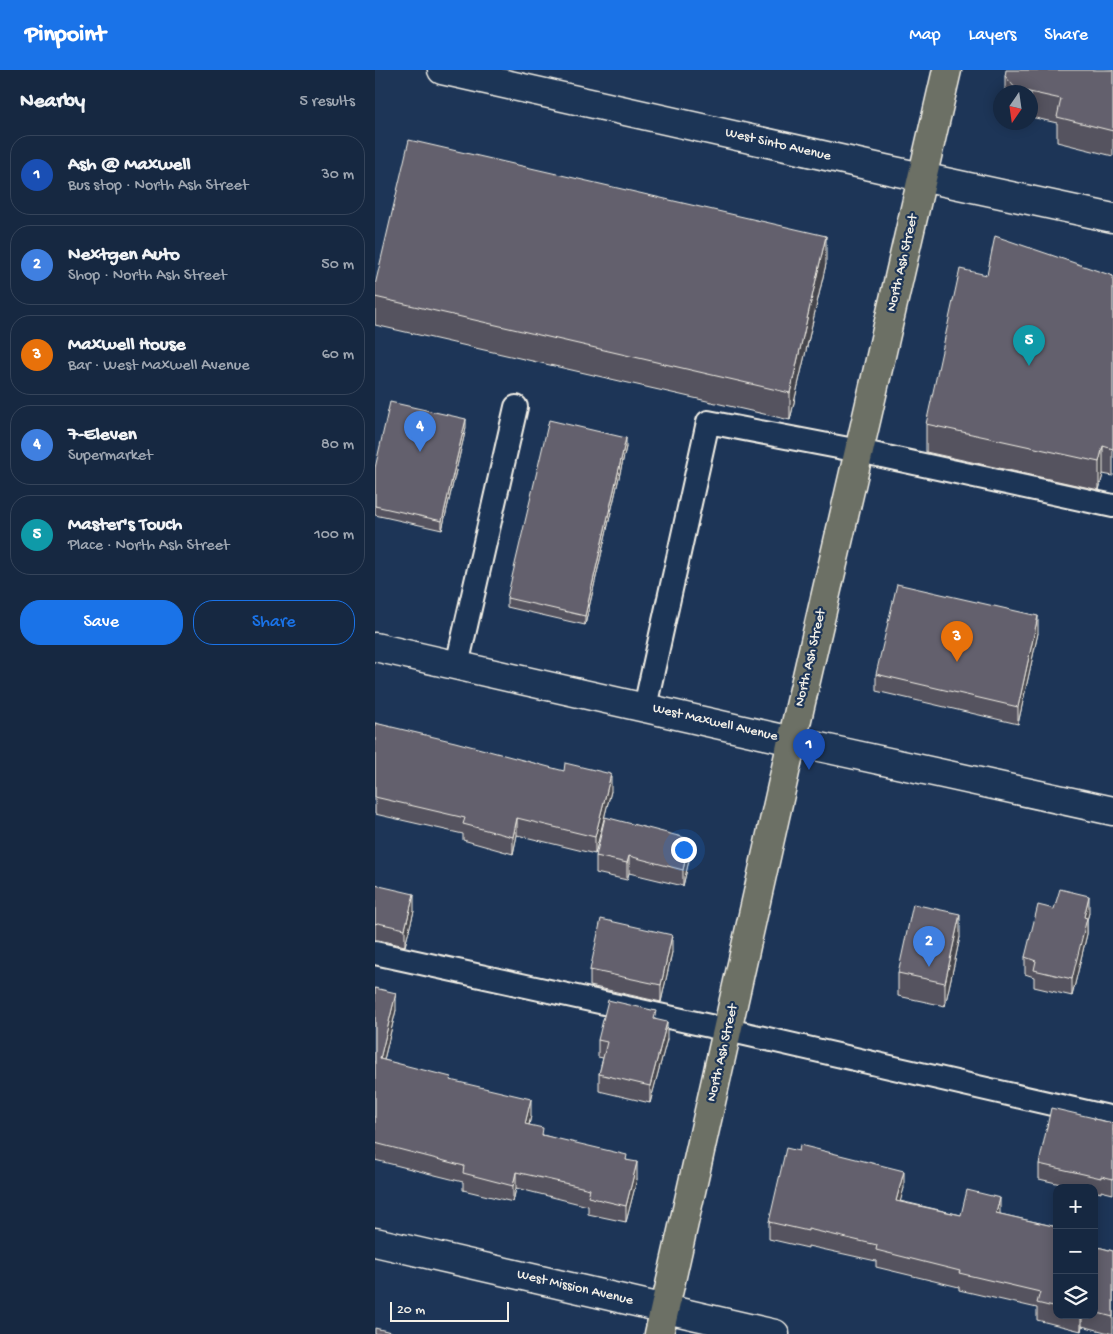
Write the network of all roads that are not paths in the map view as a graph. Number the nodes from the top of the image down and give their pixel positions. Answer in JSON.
{"nodes":[{"id":1,"x":442,"y":70,"type":"edge"},
{"id":2,"x":942,"y":71,"type":"edge"},
{"id":3,"x":923,"y":177,"type":"junction"},
{"id":4,"x":1113,"y":218,"type":"edge"},
{"id":5,"x":516,"y":407,"type":"dead end"},
{"id":6,"x":859,"y":451,"type":"junction"},
{"id":7,"x":1113,"y":506,"type":"edge"},
{"id":8,"x":375,"y":647,"type":"edge"},
{"id":9,"x":457,"y":665,"type":"junction"},
{"id":10,"x":645,"y":707,"type":"junction"},
{"id":11,"x":792,"y":741,"type":"junction"},
{"id":12,"x":1113,"y":811,"type":"edge"},
{"id":13,"x":375,"y":953,"type":"edge"},
{"id":14,"x":728,"y":1030,"type":"junction"},
{"id":15,"x":1113,"y":1118,"type":"edge"},
{"id":16,"x":375,"y":1242,"type":"edge"},
{"id":17,"x":662,"y":1321,"type":"edge"},
{"id":18,"x":775,"y":1334,"type":"edge"}],
"edges":[{"from":1,"to":3,"type":"street","name":"West Sinto Avenue"},
{"from":2,"to":3,"type":"main road","name":"North Ash Street"},
{"from":3,"to":4,"type":"street","name":"West Sinto Avenue"},
{"from":3,"to":6,"type":"main road","name":"North Ash Street"},
{"from":5,"to":9,"type":"lane"},
{"from":6,"to":7,"type":"lane"},
{"from":6,"to":10,"type":"lane"},
{"from":6,"to":11,"type":"main road","name":"North Ash Street"},
{"from":8,"to":9,"type":"street","name":"West Maxwell Avenue"},
{"from":9,"to":10,"type":"street","name":"West Maxwell Avenue"},
{"from":10,"to":11,"type":"street","name":"West Maxwell Avenue"},
{"from":11,"to":12,"type":"street","name":"West Maxwell Avenue"},
{"from":11,"to":14,"type":"main road","name":"North Ash Street"},
{"from":13,"to":14,"type":"lane"},
{"from":14,"to":15,"type":"lane"},
{"from":14,"to":17,"type":"main road","name":"North Ash Street"},
{"from":16,"to":17,"type":"street","name":"West Mission Avenue"},
{"from":17,"to":18,"type":"street","name":"West Mission Avenue"}]}
